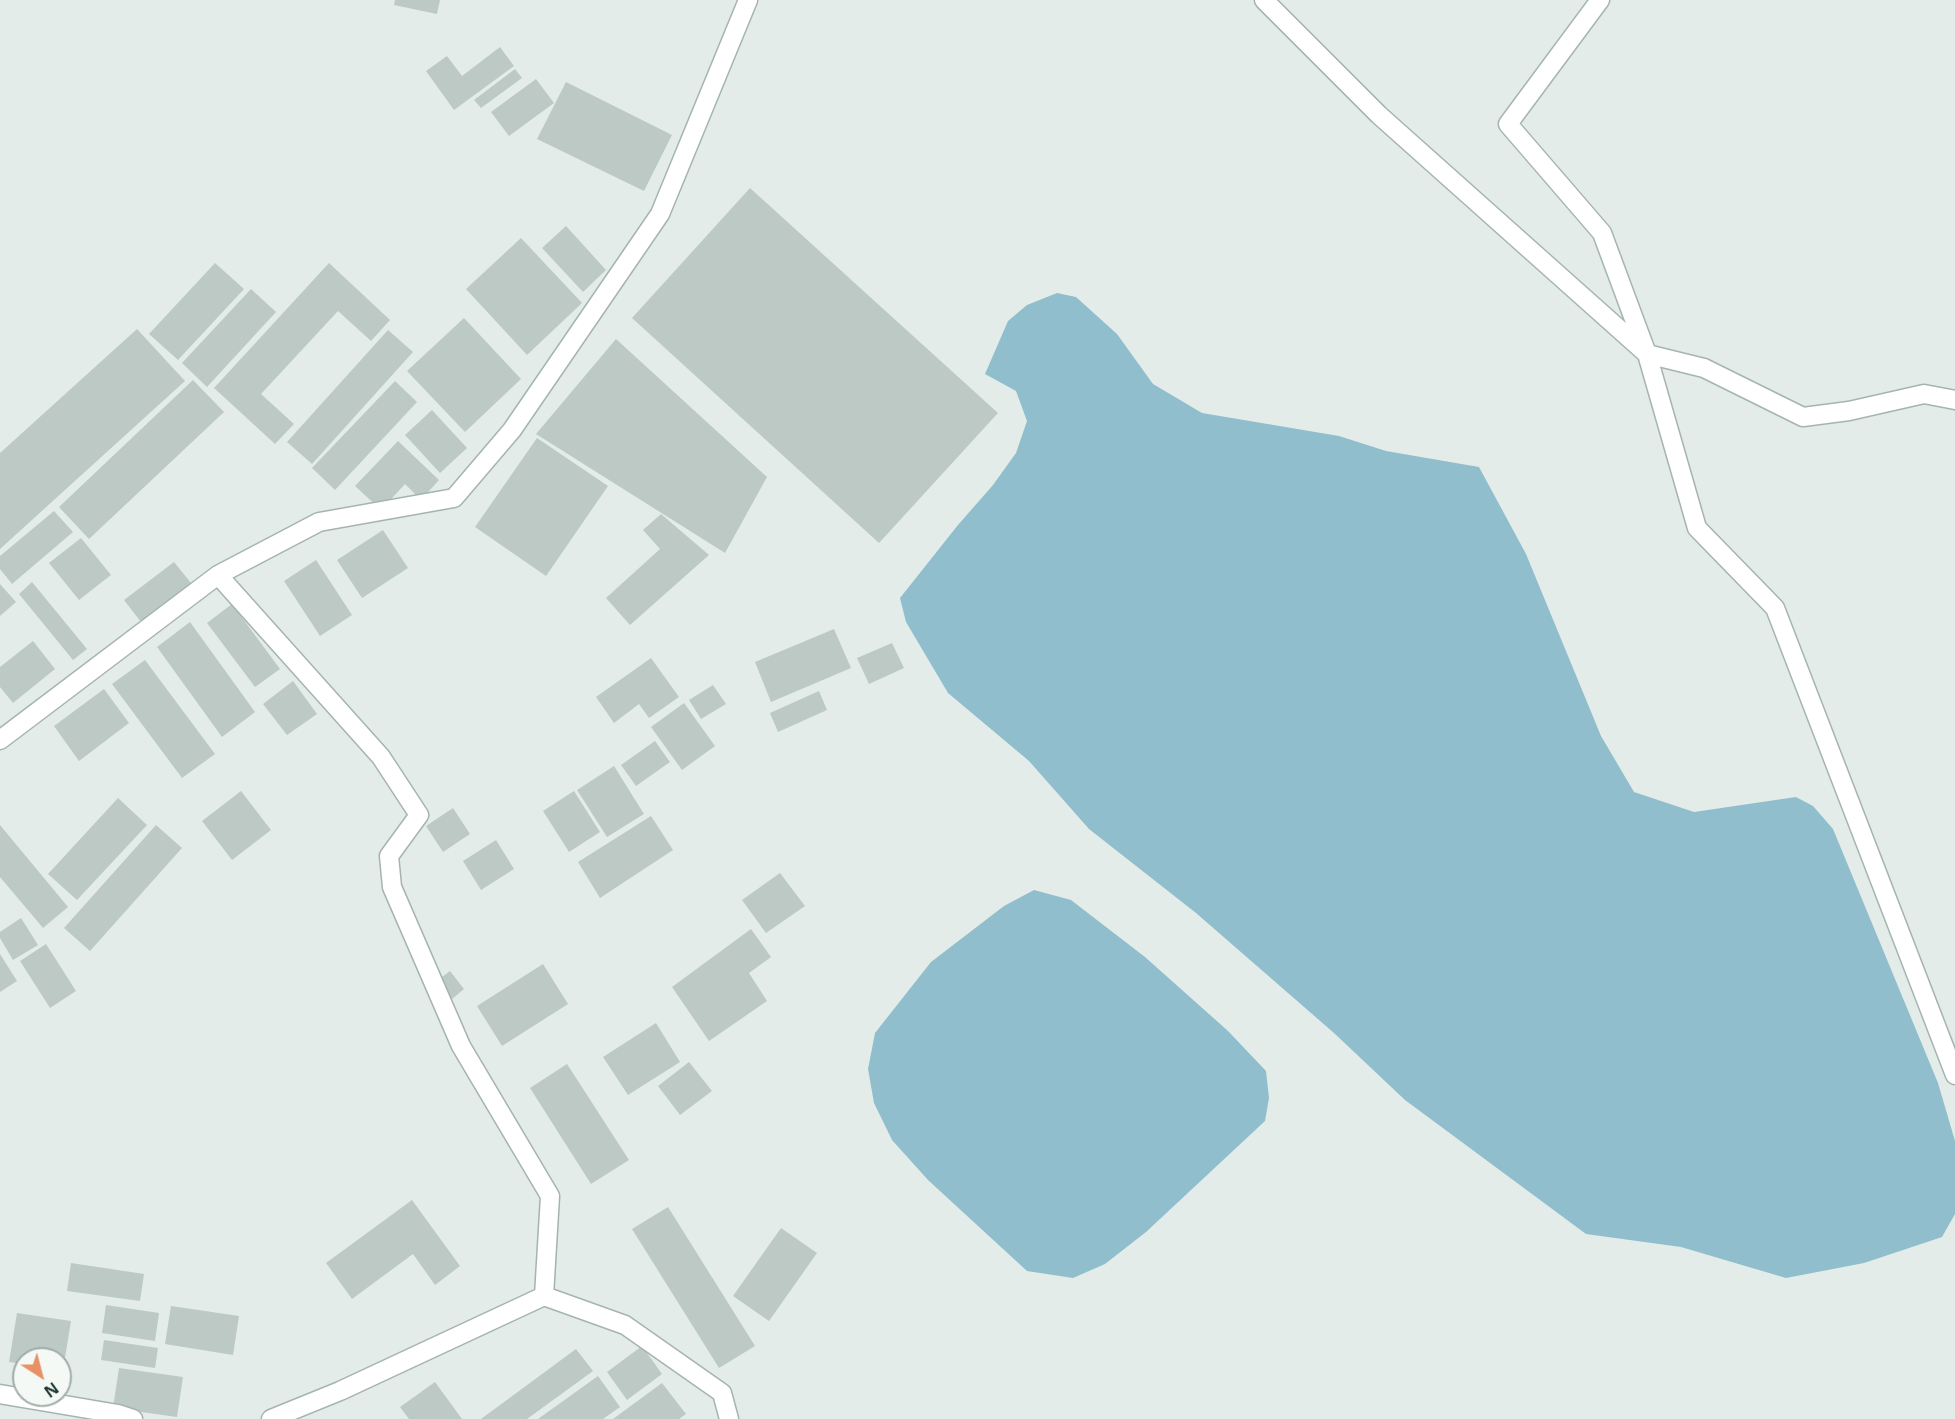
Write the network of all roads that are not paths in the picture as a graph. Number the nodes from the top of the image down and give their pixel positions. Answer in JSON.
{"nodes":[{"id":1,"x":748,"y":0,"type":"edge"},
{"id":2,"x":1264,"y":0,"type":"edge"},
{"id":3,"x":1599,"y":0,"type":"edge"},
{"id":4,"x":1647,"y":354,"type":"junction"},
{"id":5,"x":1955,"y":400,"type":"edge"},
{"id":6,"x":218,"y":575,"type":"junction"},
{"id":7,"x":0,"y":740,"type":"edge"},
{"id":8,"x":1955,"y":1075,"type":"edge"},
{"id":9,"x":544,"y":1296,"type":"junction"},
{"id":10,"x":0,"y":1394,"type":"edge"},
{"id":11,"x":134,"y":1419,"type":"edge"},
{"id":12,"x":271,"y":1419,"type":"edge"},
{"id":13,"x":729,"y":1419,"type":"edge"}],
"edges":[{"from":1,"to":6,"type":"street"},
{"from":2,"to":4,"type":"street"},
{"from":3,"to":4,"type":"street"},
{"from":4,"to":5,"type":"street"},
{"from":4,"to":8,"type":"street"},
{"from":6,"to":7,"type":"street"},
{"from":6,"to":9,"type":"street"},
{"from":9,"to":12,"type":"street"},
{"from":9,"to":13,"type":"street"},
{"from":10,"to":11,"type":"street"}]}
